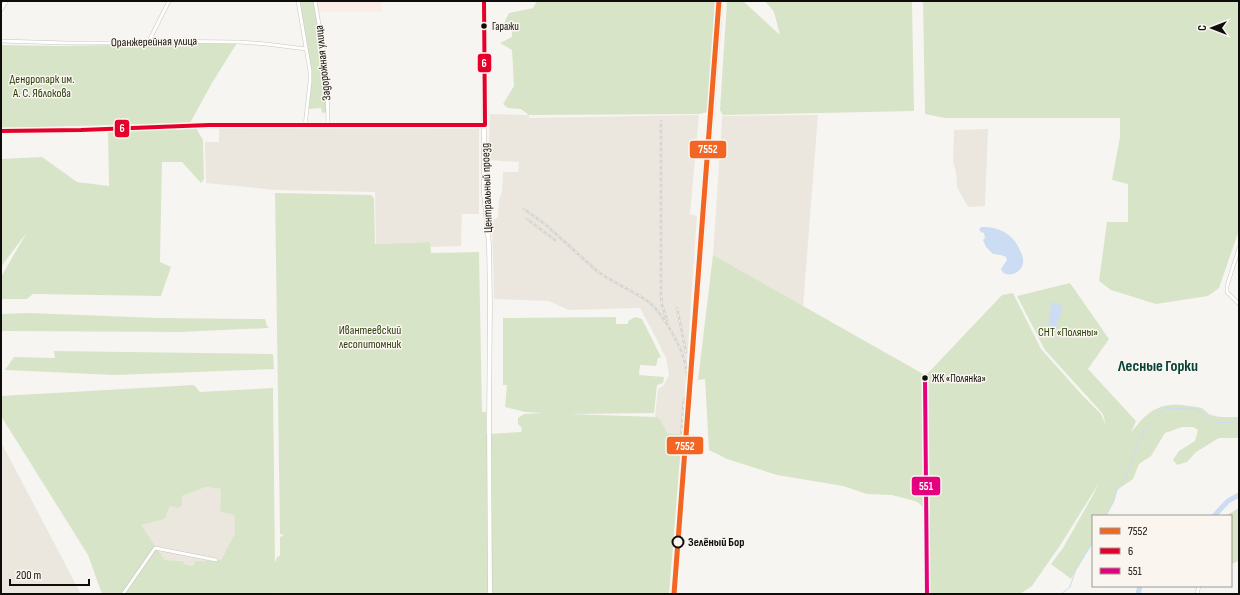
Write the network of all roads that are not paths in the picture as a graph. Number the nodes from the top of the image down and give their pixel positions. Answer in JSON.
{"nodes":[{"id":1,"x":6,"y":1,"type":"edge"},
{"id":2,"x":169,"y":1,"type":"edge"},
{"id":3,"x":298,"y":1,"type":"edge"},
{"id":4,"x":315,"y":1,"type":"edge"},
{"id":5,"x":484,"y":1,"type":"edge"},
{"id":6,"x":1,"y":9,"type":"edge"},
{"id":7,"x":1,"y":41,"type":"edge"},
{"id":8,"x":149,"y":41,"type":"junction"},
{"id":9,"x":306,"y":49,"type":"junction"},
{"id":10,"x":485,"y":125,"type":"junction"},
{"id":11,"x":305,"y":126,"type":"junction"},
{"id":12,"x":328,"y":126,"type":"junction"},
{"id":13,"x":1,"y":131,"type":"edge"},
{"id":14,"x":1239,"y":248,"type":"edge"},
{"id":15,"x":1239,"y":304,"type":"edge"},
{"id":16,"x":925,"y":384,"type":"dead end"},
{"id":17,"x":216,"y":560,"type":"dead end"},
{"id":18,"x":123,"y":594,"type":"edge"},
{"id":19,"x":490,"y":594,"type":"edge"},
{"id":20,"x":926,"y":594,"type":"edge"}],
"edges":[{"from":1,"to":6,"type":"main road"},
{"from":2,"to":8,"type":"street"},
{"from":3,"to":9,"type":"street","name":"Задорожная улица"},
{"from":4,"to":12,"type":"street","name":"Задорожная улица"},
{"from":5,"to":10,"type":"main road","name":"Центральный проезд"},
{"from":7,"to":8,"type":"street","name":"Оранжерейная улица"},
{"from":8,"to":9,"type":"street","name":"Оранжерейная улица"},
{"from":9,"to":11,"type":"street","name":"Задорожная улица"},
{"from":10,"to":12,"type":"main road"},
{"from":10,"to":19,"type":"main road","name":"Центральный проезд"},
{"from":11,"to":12,"type":"main road"},
{"from":11,"to":13,"type":"main road"},
{"from":14,"to":15,"type":"street"},
{"from":16,"to":20,"type":"street"},
{"from":17,"to":18,"type":"street"}]}
